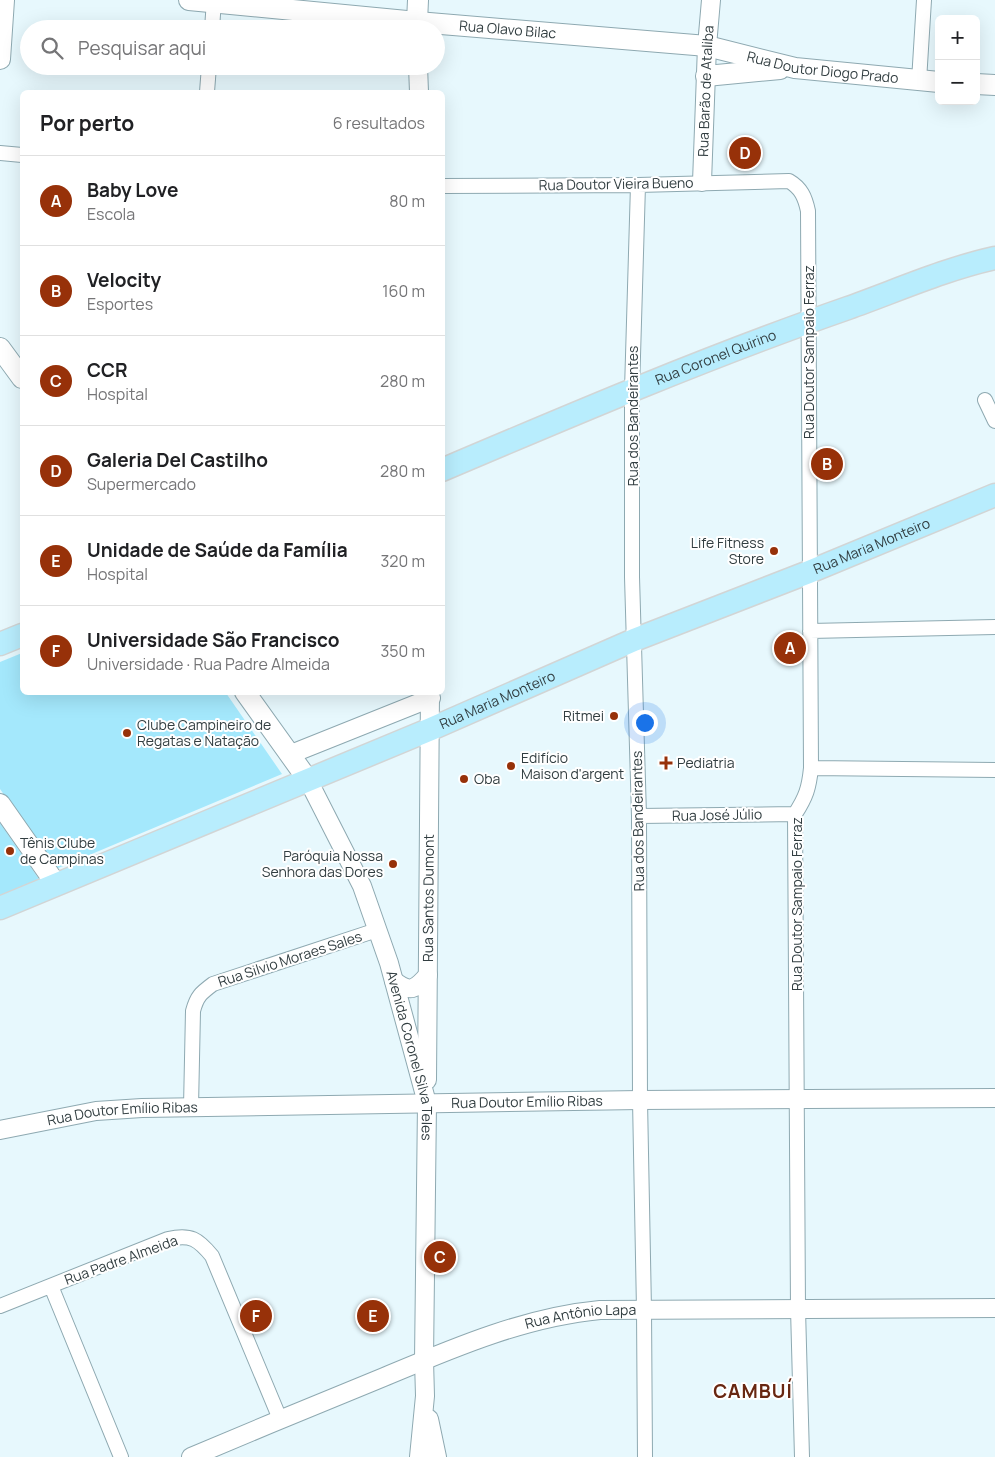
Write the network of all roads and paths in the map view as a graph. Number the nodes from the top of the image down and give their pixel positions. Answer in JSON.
{"nodes":[{"id":1,"x":4,"y":0,"type":"edge"},
{"id":2,"x":189,"y":0,"type":"edge"},
{"id":3,"x":418,"y":0,"type":"edge"},
{"id":4,"x":710,"y":0,"type":"edge"},
{"id":5,"x":924,"y":0,"type":"edge"},
{"id":6,"x":214,"y":2,"type":"edge"},
{"id":7,"x":213,"y":20,"type":"edge"},
{"id":8,"x":373,"y":20,"type":"edge"},
{"id":9,"x":417,"y":20,"type":"edge"},
{"id":10,"x":445,"y":27,"type":"edge"},
{"id":11,"x":707,"y":46,"type":"junction"},
{"id":12,"x":0,"y":59,"type":"edge"},
{"id":13,"x":795,"y":68,"type":"junction"},
{"id":14,"x":208,"y":75,"type":"edge"},
{"id":15,"x":418,"y":75,"type":"edge"},
{"id":16,"x":706,"y":76,"type":"junction"},
{"id":17,"x":919,"y":81,"type":"junction"},
{"id":18,"x":935,"y":82,"type":"edge"},
{"id":19,"x":980,"y":84,"type":"edge"},
{"id":20,"x":995,"y":85,"type":"edge"},
{"id":21,"x":207,"y":90,"type":"edge"},
{"id":22,"x":419,"y":90,"type":"edge"},
{"id":23,"x":0,"y":153,"type":"edge"},
{"id":24,"x":20,"y":155,"type":"edge"},
{"id":25,"x":789,"y":181,"type":"joint"},
{"id":26,"x":702,"y":182,"type":"junction"},
{"id":27,"x":638,"y":185,"type":"junction"},
{"id":28,"x":445,"y":186,"type":"edge"},
{"id":29,"x":995,"y":258,"type":"edge"},
{"id":30,"x":809,"y":321,"type":"junction"},
{"id":31,"x":0,"y":348,"type":"edge"},
{"id":32,"x":20,"y":375,"type":"edge"},
{"id":33,"x":632,"y":390,"type":"junction"},
{"id":34,"x":986,"y":400,"type":"dead end"},
{"id":35,"x":995,"y":421,"type":"edge"},
{"id":36,"x":445,"y":469,"type":"edge"},
{"id":37,"x":995,"y":495,"type":"edge"},
{"id":38,"x":809,"y":572,"type":"junction"},
{"id":39,"x":995,"y":627,"type":"edge"},
{"id":40,"x":810,"y":631,"type":"junction"},
{"id":41,"x":20,"y":636,"type":"edge"},
{"id":42,"x":634,"y":640,"type":"junction"},
{"id":43,"x":0,"y":644,"type":"edge"},
{"id":44,"x":247,"y":695,"type":"edge"},
{"id":45,"x":430,"y":695,"type":"edge"},
{"id":46,"x":431,"y":729,"type":"junction"},
{"id":47,"x":291,"y":754,"type":"junction"},
{"id":48,"x":811,"y":768,"type":"junction"},
{"id":49,"x":995,"y":770,"type":"edge"},
{"id":50,"x":308,"y":780,"type":"junction"},
{"id":51,"x":0,"y":804,"type":"edge"},
{"id":52,"x":795,"y":814,"type":"junction"},
{"id":53,"x":639,"y":816,"type":"junction"},
{"id":54,"x":56,"y":884,"type":"junction"},
{"id":55,"x":0,"y":908,"type":"edge"},
{"id":56,"x":377,"y":930,"type":"junction"},
{"id":57,"x":428,"y":975,"type":"junction"},
{"id":58,"x":394,"y":981,"type":"junction"},
{"id":59,"x":995,"y":1098,"type":"edge"},
{"id":60,"x":640,"y":1100,"type":"junction"},
{"id":61,"x":796,"y":1100,"type":"junction"},
{"id":62,"x":427,"y":1103,"type":"junction"},
{"id":63,"x":191,"y":1107,"type":"junction"},
{"id":64,"x":0,"y":1130,"type":"edge"},
{"id":65,"x":51,"y":1286,"type":"junction"},
{"id":66,"x":0,"y":1306,"type":"edge"},
{"id":67,"x":995,"y":1308,"type":"edge"},
{"id":68,"x":798,"y":1309,"type":"junction"},
{"id":69,"x":644,"y":1310,"type":"junction"},
{"id":70,"x":424,"y":1360,"type":"junction"},
{"id":71,"x":426,"y":1396,"type":"junction"},
{"id":72,"x":280,"y":1419,"type":"junction"},
{"id":73,"x":121,"y":1457,"type":"edge"},
{"id":74,"x":192,"y":1457,"type":"edge"},
{"id":75,"x":419,"y":1457,"type":"edge"},
{"id":76,"x":437,"y":1457,"type":"edge"},
{"id":77,"x":645,"y":1457,"type":"edge"},
{"id":78,"x":802,"y":1457,"type":"edge"}],
"edges":[{"from":1,"to":12,"type":"main road"},
{"from":2,"to":6,"type":"main road","name":"Rua Olavo Bilac"},
{"from":3,"to":9,"type":"main road"},
{"from":4,"to":11,"type":"street","name":"Rua Barão de Ataliba"},
{"from":5,"to":17,"type":"street"},
{"from":6,"to":7,"type":"street"},
{"from":6,"to":8,"type":"main road","name":"Rua Olavo Bilac"},
{"from":10,"to":11,"type":"main road","name":"Rua Olavo Bilac"},
{"from":11,"to":13,"type":"main road","name":"Rua Doutor Diogo Prado"},
{"from":11,"to":16,"type":"street","name":"Rua Barão de Ataliba"},
{"from":13,"to":16,"type":"main road"},
{"from":13,"to":17,"type":"main road","name":"Rua Doutor Diogo Prado"},
{"from":14,"to":21,"type":"street"},
{"from":15,"to":22,"type":"street"},
{"from":16,"to":26,"type":"street","name":"Rua Barão de Ataliba"},
{"from":17,"to":18,"type":"main road","name":"Rua Doutor Diogo Prado"},
{"from":19,"to":20,"type":"main road"},
{"from":23,"to":24,"type":"street"},
{"from":25,"to":26,"type":"street","name":"Rua Doutor Vieira Bueno"},
{"from":25,"to":30,"type":"street","name":"Rua Doutor Sampaio Ferraz"},
{"from":26,"to":27,"type":"street","name":"Rua Doutor Vieira Bueno"},
{"from":27,"to":28,"type":"street","name":"Rua Doutor Vieira Bueno"},
{"from":27,"to":33,"type":"street","name":"Rua dos Bandeirantes"},
{"from":29,"to":30,"type":"main road","name":"Rua Coronel Quirino"},
{"from":30,"to":33,"type":"main road","name":"Rua Coronel Quirino"},
{"from":30,"to":38,"type":"street","name":"Rua Doutor Sampaio Ferraz"},
{"from":31,"to":32,"type":"main road"},
{"from":33,"to":36,"type":"main road","name":"Rua Coronel Quirino"},
{"from":33,"to":42,"type":"street","name":"Rua dos Bandeirantes"},
{"from":34,"to":35,"type":"street"},
{"from":37,"to":38,"type":"main road","name":"Rua Maria Monteiro"},
{"from":38,"to":40,"type":"street","name":"Rua Doutor Sampaio Ferraz"},
{"from":38,"to":42,"type":"main road","name":"Rua Maria Monteiro"},
{"from":39,"to":40,"type":"street"},
{"from":40,"to":48,"type":"street","name":"Rua Doutor Sampaio Ferraz"},
{"from":41,"to":43,"type":"main road"},
{"from":42,"to":46,"type":"main road","name":"Rua Maria Monteiro"},
{"from":42,"to":53,"type":"street","name":"Rua dos Bandeirantes"},
{"from":44,"to":47,"type":"main road","name":"Avenida Coronel Silva Teles"},
{"from":45,"to":46,"type":"street","name":"Rua Santos Dumont"},
{"from":45,"to":47,"type":"street"},
{"from":46,"to":50,"type":"main road","name":"Rua Maria Monteiro"},
{"from":46,"to":57,"type":"street","name":"Rua Santos Dumont"},
{"from":47,"to":50,"type":"main road","name":"Avenida Coronel Silva Teles"},
{"from":48,"to":49,"type":"street"},
{"from":48,"to":52,"type":"street","name":"Rua Doutor Sampaio Ferraz"},
{"from":50,"to":54,"type":"main road","name":"Rua Maria Monteiro"},
{"from":50,"to":56,"type":"street","name":"Avenida Coronel Silva Teles"},
{"from":51,"to":54,"type":"main road"},
{"from":52,"to":53,"type":"street","name":"Rua José Júlio"},
{"from":52,"to":61,"type":"street","name":"Rua Doutor Sampaio Ferraz"},
{"from":53,"to":60,"type":"street","name":"Rua dos Bandeirantes"},
{"from":54,"to":55,"type":"main road","name":"Rua Maria Monteiro"},
{"from":56,"to":58,"type":"street","name":"Avenida Coronel Silva Teles"},
{"from":56,"to":63,"type":"street","name":"Rua Silvio Moraes Sales"},
{"from":57,"to":58,"type":"street"},
{"from":57,"to":62,"type":"street","name":"Rua Santos Dumont"},
{"from":58,"to":62,"type":"street","name":"Avenida Coronel Silva Teles"},
{"from":59,"to":61,"type":"street","name":"Rua Doutor Emílio Ribas"},
{"from":60,"to":61,"type":"street","name":"Rua Doutor Emílio Ribas"},
{"from":60,"to":62,"type":"street","name":"Rua Doutor Emílio Ribas"},
{"from":60,"to":69,"type":"street","name":"Rua dos Bandeirantes"},
{"from":61,"to":68,"type":"street","name":"Rua Doutor Sampaio Ferraz"},
{"from":62,"to":63,"type":"street","name":"Rua Doutor Emílio Ribas"},
{"from":62,"to":70,"type":"street","name":"Avenida Coronel Silva Teles"},
{"from":63,"to":64,"type":"street","name":"Rua Doutor Emílio Ribas"},
{"from":65,"to":66,"type":"street","name":"Rua Padre Almeida"},
{"from":65,"to":72,"type":"street","name":"Rua Padre Almeida"},
{"from":65,"to":73,"type":"street"},
{"from":67,"to":68,"type":"street","name":"Rua Antônio Lapa"},
{"from":68,"to":69,"type":"street","name":"Rua Antônio Lapa"},
{"from":68,"to":78,"type":"street","name":"Rua Doutor Sampaio Ferraz"},
{"from":69,"to":70,"type":"street","name":"Rua Antônio Lapa"},
{"from":69,"to":77,"type":"street","name":"Rua dos Bandeirantes"},
{"from":70,"to":71,"type":"street","name":"Avenida Coronel Silva Teles"},
{"from":70,"to":72,"type":"street","name":"Rua Antônio Lapa"},
{"from":71,"to":75,"type":"street","name":"Avenida Coronel Silva Teles"},
{"from":71,"to":76,"type":"street"},
{"from":72,"to":74,"type":"street","name":"Rua Antônio Lapa"}]}
